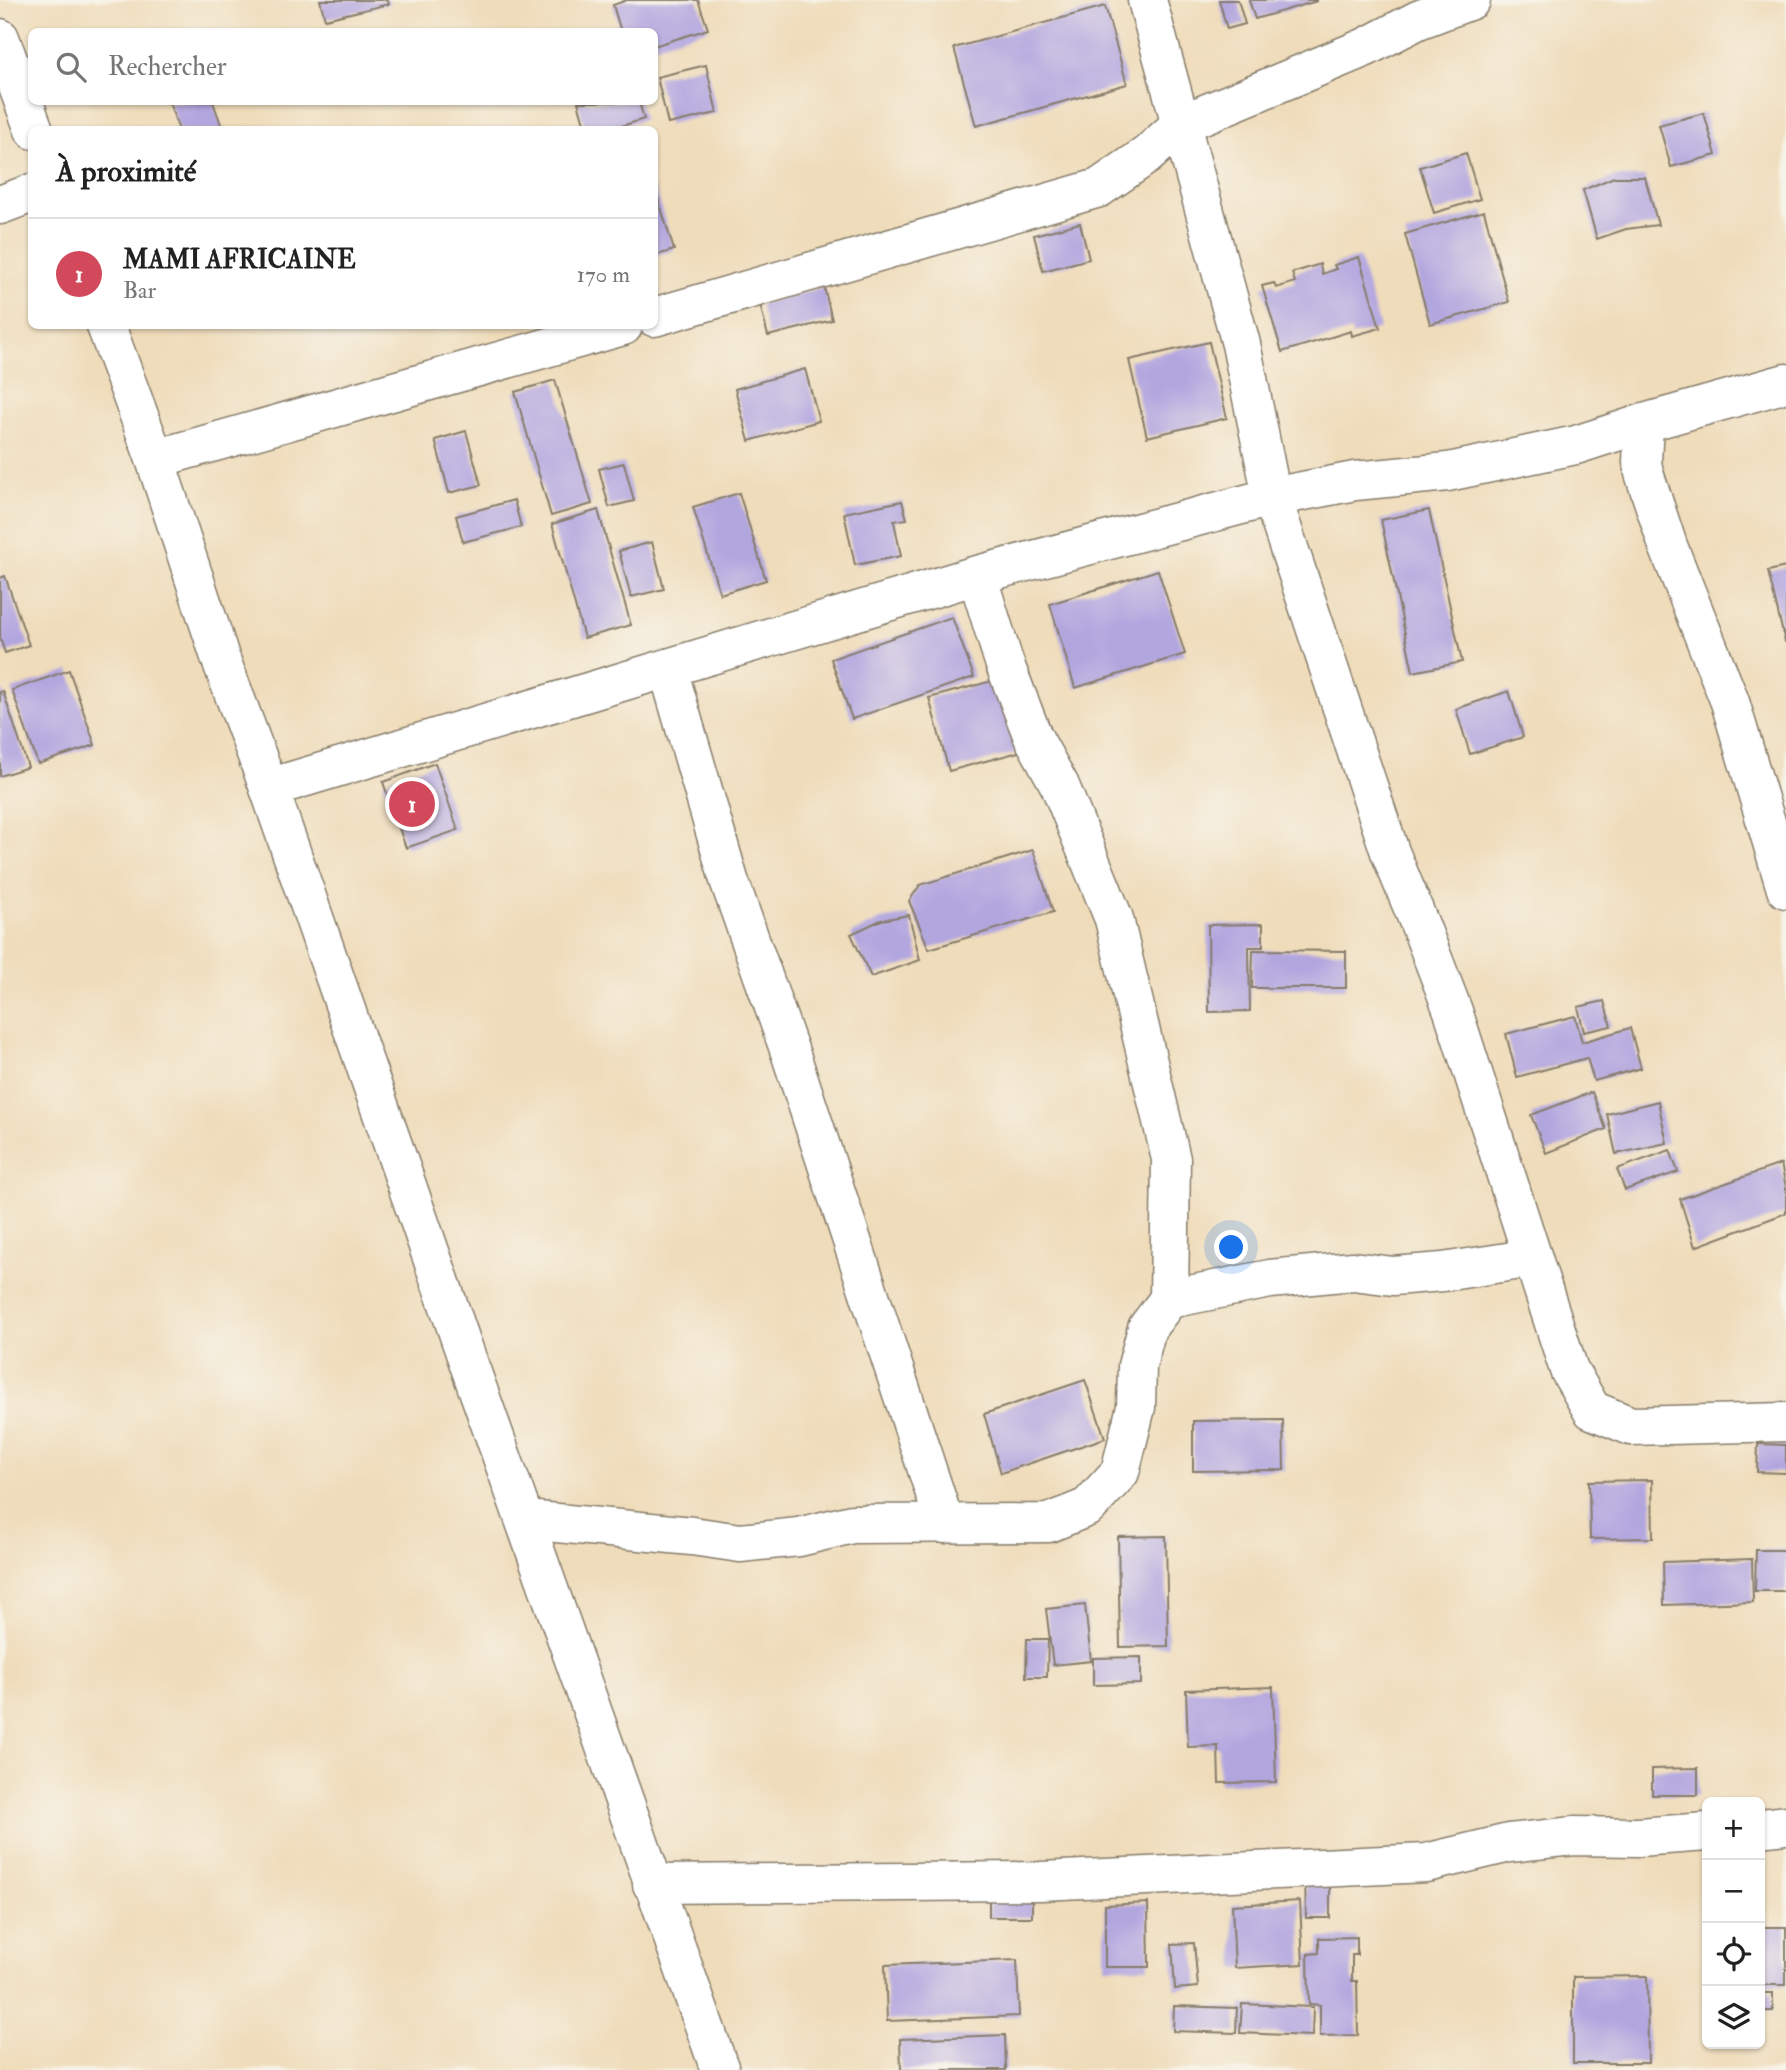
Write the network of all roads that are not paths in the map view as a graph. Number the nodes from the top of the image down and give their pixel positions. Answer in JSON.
{"nodes":[{"id":1,"x":1147,"y":0,"type":"edge"},
{"id":2,"x":1471,"y":0,"type":"edge"},
{"id":3,"x":0,"y":38,"type":"edge"},
{"id":4,"x":1181,"y":124,"type":"junction"},
{"id":5,"x":33,"y":126,"type":"edge"},
{"id":6,"x":28,"y":194,"type":"edge"},
{"id":7,"x":0,"y":205,"type":"edge"},
{"id":8,"x":658,"y":316,"type":"edge"},
{"id":9,"x":107,"y":329,"type":"edge"},
{"id":10,"x":613,"y":329,"type":"edge"},
{"id":11,"x":1786,"y":383,"type":"edge"},
{"id":12,"x":1644,"y":423,"type":"junction"},
{"id":13,"x":155,"y":460,"type":"junction"},
{"id":14,"x":1272,"y":497,"type":"junction"},
{"id":15,"x":977,"y":575,"type":"junction"},
{"id":16,"x":668,"y":670,"type":"junction"},
{"id":17,"x":269,"y":789,"type":"junction"},
{"id":18,"x":1786,"y":889,"type":"edge"},
{"id":19,"x":1533,"y":1258,"type":"junction"},
{"id":20,"x":1169,"y":1299,"type":"junction"},
{"id":21,"x":1786,"y":1422,"type":"edge"},
{"id":22,"x":526,"y":1520,"type":"junction"},
{"id":23,"x":945,"y":1524,"type":"junction"},
{"id":24,"x":1786,"y":1825,"type":"edge"},
{"id":25,"x":1765,"y":1827,"type":"edge"},
{"id":26,"x":1702,"y":1832,"type":"edge"},
{"id":27,"x":652,"y":1884,"type":"junction"},
{"id":28,"x":720,"y":2070,"type":"edge"}],
"edges":[{"from":1,"to":4,"type":"street"},
{"from":2,"to":4,"type":"street"},
{"from":3,"to":5,"type":"street"},
{"from":4,"to":8,"type":"street"},
{"from":4,"to":14,"type":"street"},
{"from":6,"to":7,"type":"street"},
{"from":9,"to":13,"type":"street"},
{"from":10,"to":13,"type":"street"},
{"from":11,"to":12,"type":"street"},
{"from":12,"to":14,"type":"street"},
{"from":12,"to":18,"type":"street"},
{"from":13,"to":17,"type":"street"},
{"from":14,"to":15,"type":"street"},
{"from":14,"to":19,"type":"street"},
{"from":15,"to":16,"type":"street"},
{"from":15,"to":20,"type":"street"},
{"from":16,"to":17,"type":"street"},
{"from":16,"to":23,"type":"street"},
{"from":17,"to":22,"type":"street"},
{"from":19,"to":20,"type":"street"},
{"from":19,"to":21,"type":"street"},
{"from":20,"to":23,"type":"street"},
{"from":22,"to":23,"type":"street"},
{"from":22,"to":27,"type":"street"},
{"from":24,"to":25,"type":"street"},
{"from":26,"to":27,"type":"street"},
{"from":27,"to":28,"type":"street"}]}
